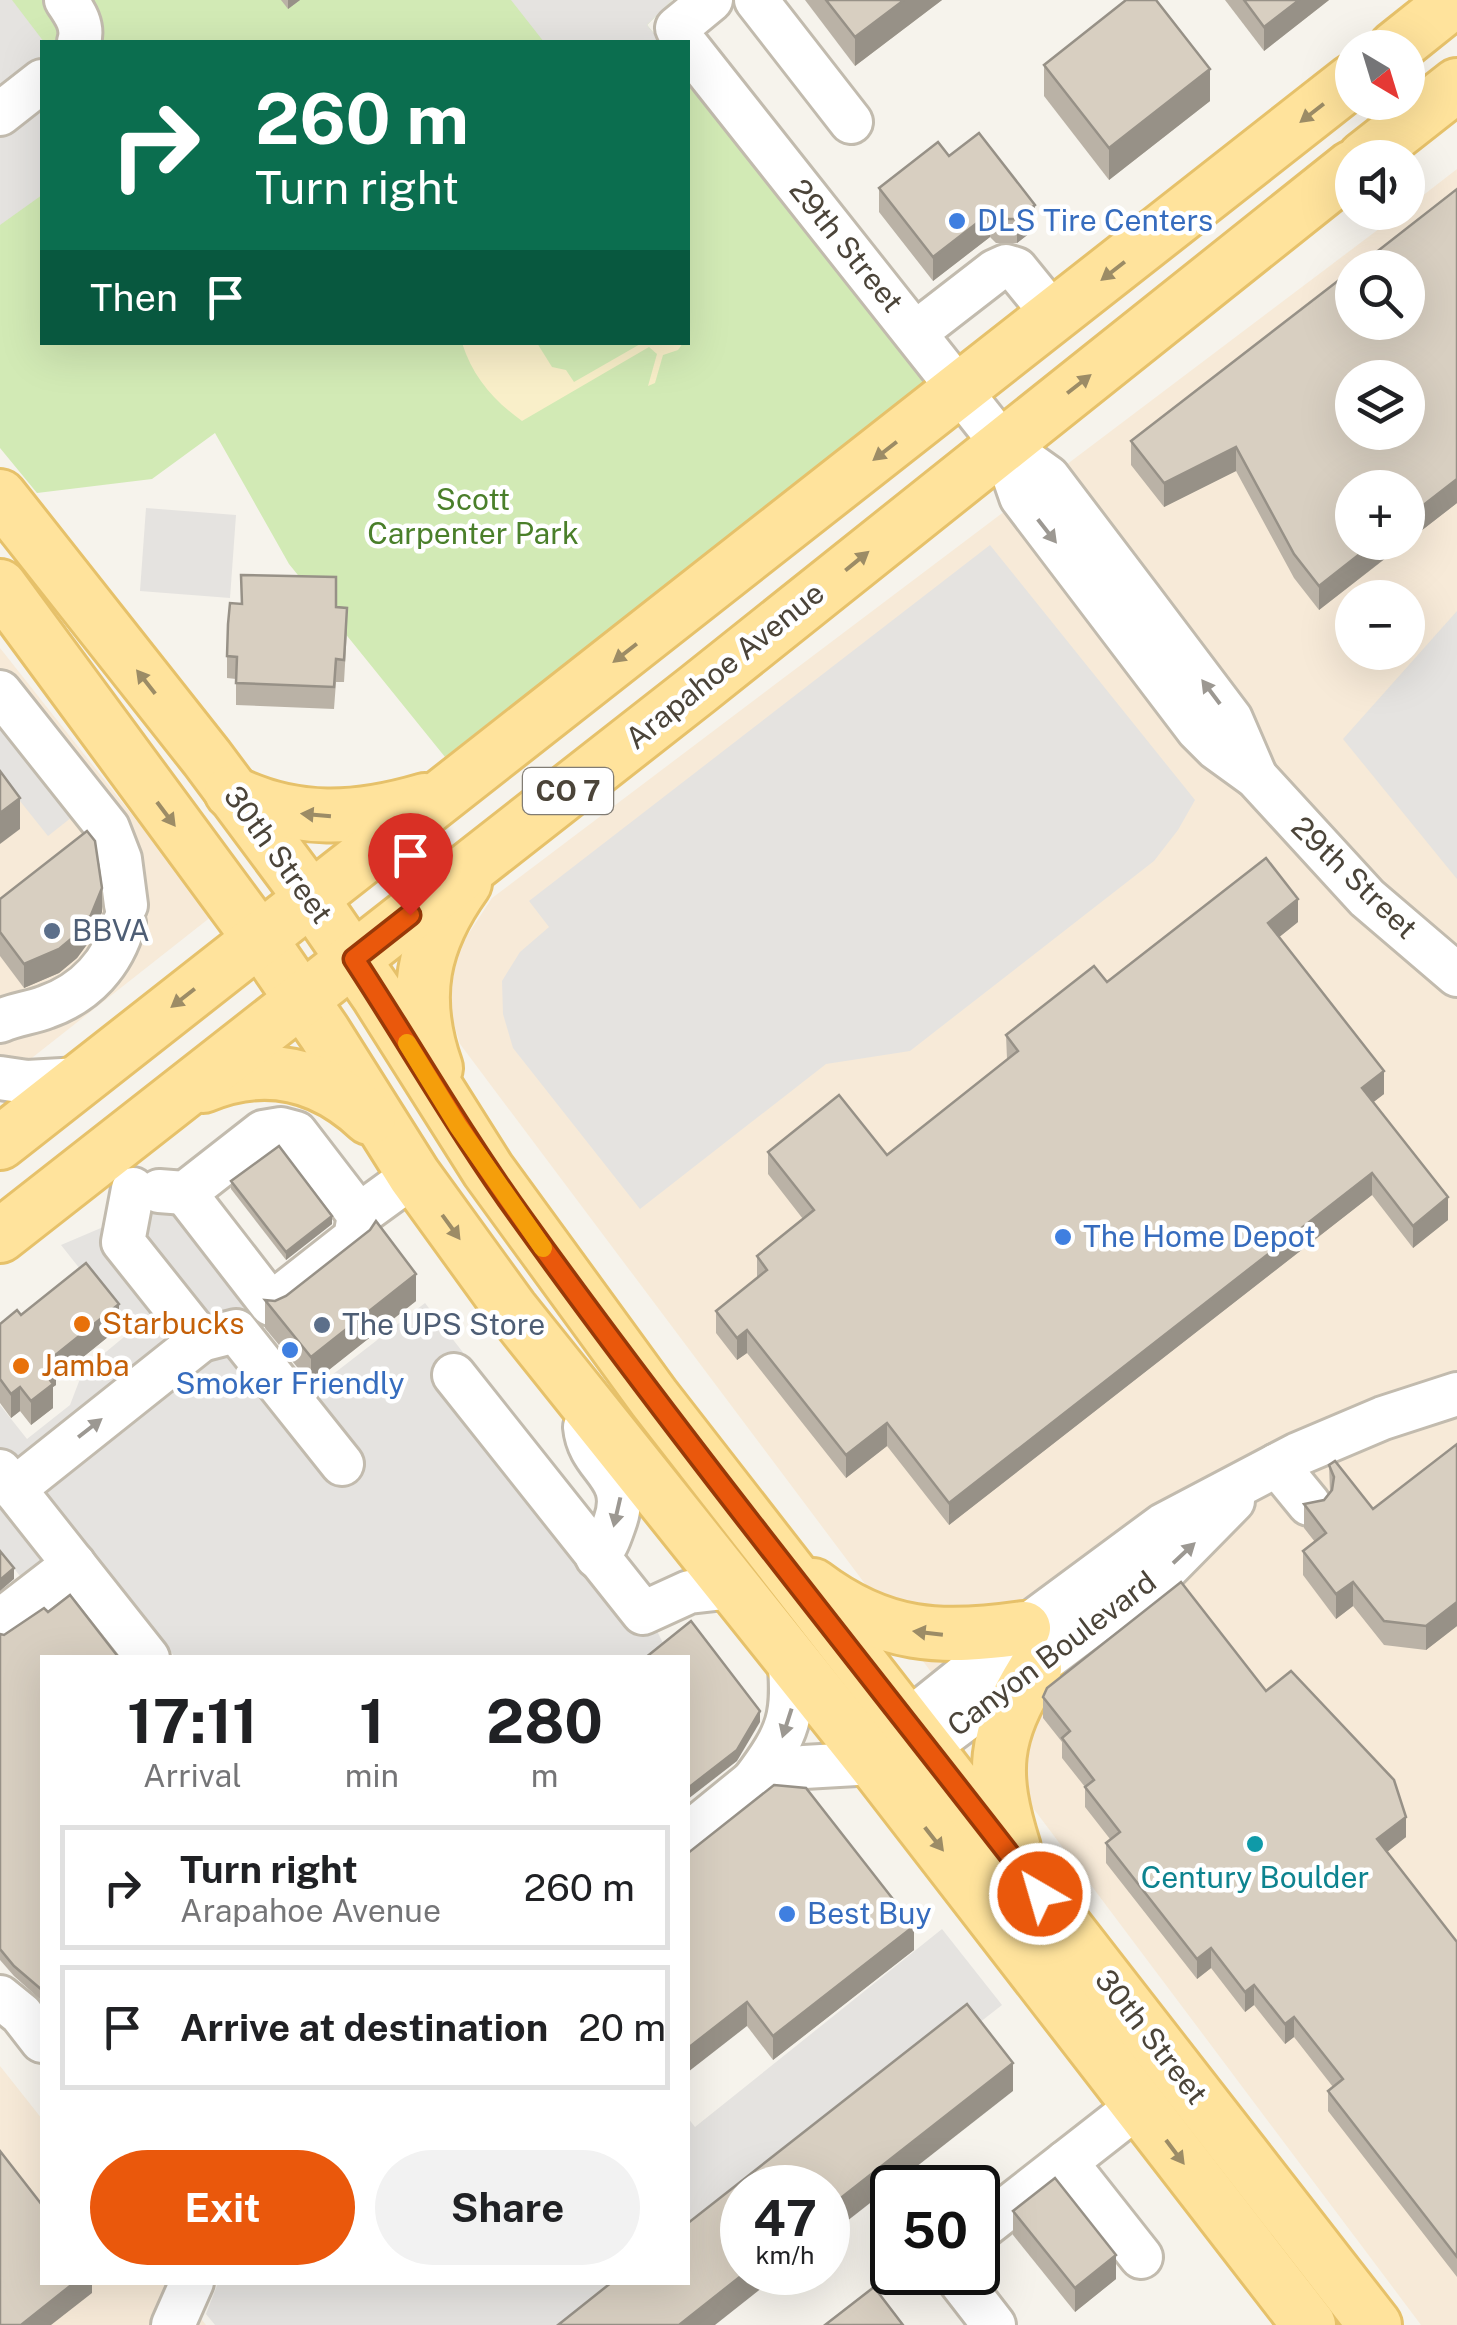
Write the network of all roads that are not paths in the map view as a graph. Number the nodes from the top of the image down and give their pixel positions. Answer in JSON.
{"nodes":[{"id":1,"x":66,"y":0,"type":"edge"},
{"id":2,"x":710,"y":0,"type":"edge"},
{"id":3,"x":756,"y":0,"type":"edge"},
{"id":4,"x":1441,"y":4,"type":"edge"},
{"id":5,"x":1414,"y":30,"type":"edge"},
{"id":6,"x":683,"y":39,"type":"edge"},
{"id":7,"x":80,"y":40,"type":"edge"},
{"id":8,"x":690,"y":48,"type":"edge"},
{"id":9,"x":40,"y":83,"type":"edge"},
{"id":10,"x":1457,"y":85,"type":"edge"},
{"id":11,"x":1335,"y":95,"type":"edge"},
{"id":12,"x":0,"y":114,"type":"edge"},
{"id":13,"x":851,"y":122,"type":"dead end"},
{"id":14,"x":1387,"y":140,"type":"edge"},
{"id":15,"x":1335,"y":181,"type":"edge"},
{"id":16,"x":1055,"y":317,"type":"junction"},
{"id":17,"x":916,"y":333,"type":"junction"},
{"id":18,"x":962,"y":391,"type":"junction"},
{"id":19,"x":1003,"y":445,"type":"junction"},
{"id":20,"x":0,"y":496,"type":"edge"},
{"id":21,"x":0,"y":586,"type":"edge"},
{"id":22,"x":46,"y":650,"type":"junction"},
{"id":23,"x":0,"y":689,"type":"edge"},
{"id":24,"x":232,"y":792,"type":"junction"},
{"id":25,"x":445,"y":794,"type":"junction"},
{"id":26,"x":495,"y":848,"type":"junction"},
{"id":27,"x":311,"y":898,"type":"junction"},
{"id":28,"x":260,"y":938,"type":"junction"},
{"id":29,"x":354,"y":959,"type":"junction"},
{"id":30,"x":1457,"y":975,"type":"edge"},
{"id":31,"x":302,"y":999,"type":"junction"},
{"id":32,"x":0,"y":1021,"type":"edge"},
{"id":33,"x":0,"y":1078,"type":"edge"},
{"id":34,"x":80,"y":1079,"type":"junction"},
{"id":35,"x":178,"y":1096,"type":"junction"},
{"id":36,"x":458,"y":1126,"type":"junction"},
{"id":37,"x":0,"y":1143,"type":"edge"},
{"id":38,"x":401,"y":1156,"type":"junction"},
{"id":39,"x":119,"y":1172,"type":"junction"},
{"id":40,"x":185,"y":1193,"type":"junction"},
{"id":41,"x":359,"y":1214,"type":"junction"},
{"id":42,"x":0,"y":1236,"type":"edge"},
{"id":43,"x":271,"y":1304,"type":"junction"},
{"id":44,"x":218,"y":1336,"type":"junction"},
{"id":45,"x":454,"y":1375,"type":"dead end"},
{"id":46,"x":1457,"y":1394,"type":"edge"},
{"id":47,"x":583,"y":1402,"type":"junction"},
{"id":48,"x":342,"y":1464,"type":"dead end"},
{"id":49,"x":1264,"y":1473,"type":"junction"},
{"id":50,"x":7,"y":1480,"type":"edge"},
{"id":51,"x":1310,"y":1504,"type":"edge"},
{"id":52,"x":596,"y":1557,"type":"junction"},
{"id":53,"x":783,"y":1562,"type":"junction"},
{"id":54,"x":74,"y":1564,"type":"junction"},
{"id":55,"x":732,"y":1587,"type":"junction"},
{"id":56,"x":0,"y":1622,"type":"edge"},
{"id":57,"x":1030,"y":1648,"type":"junction"},
{"id":58,"x":146,"y":1655,"type":"edge"},
{"id":59,"x":788,"y":1656,"type":"junction"},
{"id":60,"x":917,"y":1735,"type":"junction"},
{"id":61,"x":874,"y":1762,"type":"junction"},
{"id":62,"x":754,"y":1781,"type":"junction"},
{"id":63,"x":690,"y":1832,"type":"edge"},
{"id":64,"x":1021,"y":1869,"type":"junction"},
{"id":65,"x":0,"y":1997,"type":"edge"},
{"id":66,"x":40,"y":2038,"type":"edge"},
{"id":67,"x":1138,"y":2106,"type":"junction"},
{"id":68,"x":1066,"y":2162,"type":"junction"},
{"id":69,"x":1000,"y":2214,"type":"edge"},
{"id":70,"x":1250,"y":2251,"type":"junction"},
{"id":71,"x":1142,"y":2257,"type":"dead end"},
{"id":72,"x":1332,"y":2270,"type":"junction"},
{"id":73,"x":191,"y":2285,"type":"edge"},
{"id":74,"x":970,"y":2295,"type":"edge"},
{"id":75,"x":173,"y":2325,"type":"edge"},
{"id":76,"x":994,"y":2325,"type":"edge"},
{"id":77,"x":1309,"y":2325,"type":"edge"},
{"id":78,"x":1375,"y":2325,"type":"edge"}],
"edges":[{"from":1,"to":7,"type":"street"},
{"from":2,"to":6,"type":"street"},
{"from":3,"to":13,"type":"street"},
{"from":4,"to":5,"type":"main road"},
{"from":8,"to":17,"type":"street","name":"29th Street"},
{"from":9,"to":12,"type":"street"},
{"from":10,"to":14,"type":"main road"},
{"from":11,"to":16,"type":"main road","number":"CO 7","one_way":true},
{"from":19,"to":15,"type":"main road","name":"Arapahoe Avenue","number":"CO 7","one_way":true},
{"from":16,"to":17,"type":"street"},
{"from":16,"to":18,"type":"main road","number":"CO 7"},
{"from":17,"to":18,"type":"street","name":"29th Street"},
{"from":18,"to":19,"type":"street","name":"29th Street"},
{"from":18,"to":25,"type":"main road","number":"CO 7","one_way":true},
{"from":26,"to":19,"type":"main road","name":"Arapahoe Avenue","number":"CO 7","one_way":true},
{"from":19,"to":30,"type":"street","name":"29th Street"},
{"from":24,"to":20,"type":"main road","name":"30th Street","one_way":true},
{"from":21,"to":22,"type":"main road","name":"30th Street"},
{"from":22,"to":23,"type":"street"},
{"from":22,"to":28,"type":"main road","name":"30th Street","one_way":true},
{"from":23,"to":32,"type":"street"},
{"from":25,"to":24,"type":"main road","one_way":true},
{"from":24,"to":27,"type":"main road","name":"30th Street"},
{"from":25,"to":27,"type":"main road","number":"CO 7"},
{"from":26,"to":29,"type":"main road","name":"Arapahoe Avenue","number":"CO 7"},
{"from":26,"to":36,"type":"main road"},
{"from":27,"to":28,"type":"main road","number":"CO 7"},
{"from":27,"to":29,"type":"main road","name":"30th Street"},
{"from":28,"to":31,"type":"main road","name":"30th Street"},
{"from":28,"to":34,"type":"main road","number":"CO 7","one_way":true},
{"from":29,"to":31,"type":"main road","name":"Arapahoe Avenue","number":"CO 7"},
{"from":29,"to":36,"type":"main road","name":"30th Street"},
{"from":31,"to":35,"type":"main road","name":"Arapahoe Avenue","number":"CO 7"},
{"from":31,"to":38,"type":"main road","name":"30th Street"},
{"from":33,"to":34,"type":"street"},
{"from":34,"to":37,"type":"main road","number":"CO 7"},
{"from":35,"to":38,"type":"main road"},
{"from":35,"to":39,"type":"main road","name":"Arapahoe Avenue","number":"CO 7"},
{"from":36,"to":53,"type":"main road","name":"30th Street"},
{"from":38,"to":41,"type":"street"},
{"from":38,"to":47,"type":"main road","name":"30th Street","one_way":true},
{"from":39,"to":40,"type":"street"},
{"from":39,"to":42,"type":"main road","name":"Arapahoe Avenue","number":"CO 7"},
{"from":39,"to":44,"type":"street"},
{"from":40,"to":41,"type":"street"},
{"from":40,"to":43,"type":"street"},
{"from":41,"to":43,"type":"street"},
{"from":43,"to":44,"type":"street"},
{"from":44,"to":48,"type":"street"},
{"from":50,"to":44,"type":"street","one_way":true},
{"from":45,"to":52,"type":"street"},
{"from":46,"to":49,"type":"street","name":"Canyon Boulevard"},
{"from":47,"to":52,"type":"street","one_way":true},
{"from":47,"to":55,"type":"main road","name":"30th Street"},
{"from":49,"to":51,"type":"street"},
{"from":49,"to":57,"type":"street","name":"Canyon Boulevard"},
{"from":50,"to":54,"type":"street"},
{"from":52,"to":55,"type":"street"},
{"from":57,"to":53,"type":"main road","one_way":true},
{"from":53,"to":60,"type":"main road","name":"30th Street"},
{"from":54,"to":56,"type":"street"},
{"from":54,"to":58,"type":"street"},
{"from":55,"to":59,"type":"main road","name":"30th Street"},
{"from":57,"to":60,"type":"street","name":"Canyon Boulevard"},
{"from":57,"to":64,"type":"main road"},
{"from":59,"to":61,"type":"main road","name":"30th Street"},
{"from":59,"to":62,"type":"street","one_way":true},
{"from":60,"to":61,"type":"street","name":"Canyon Boulevard"},
{"from":60,"to":64,"type":"main road","name":"30th Street"},
{"from":61,"to":62,"type":"street","name":"Canyon Boulevard"},
{"from":61,"to":67,"type":"main road","name":"30th Street","one_way":true},
{"from":62,"to":63,"type":"street"},
{"from":64,"to":72,"type":"main road","name":"30th Street"},
{"from":65,"to":66,"type":"street"},
{"from":67,"to":68,"type":"street"},
{"from":67,"to":70,"type":"main road","name":"30th Street","one_way":true},
{"from":68,"to":69,"type":"street"},
{"from":68,"to":71,"type":"street"},
{"from":70,"to":72,"type":"street"},
{"from":70,"to":77,"type":"main road","name":"30th Street"},
{"from":72,"to":78,"type":"main road","name":"30th Street"},
{"from":73,"to":75,"type":"street"},
{"from":74,"to":76,"type":"street"}]}
